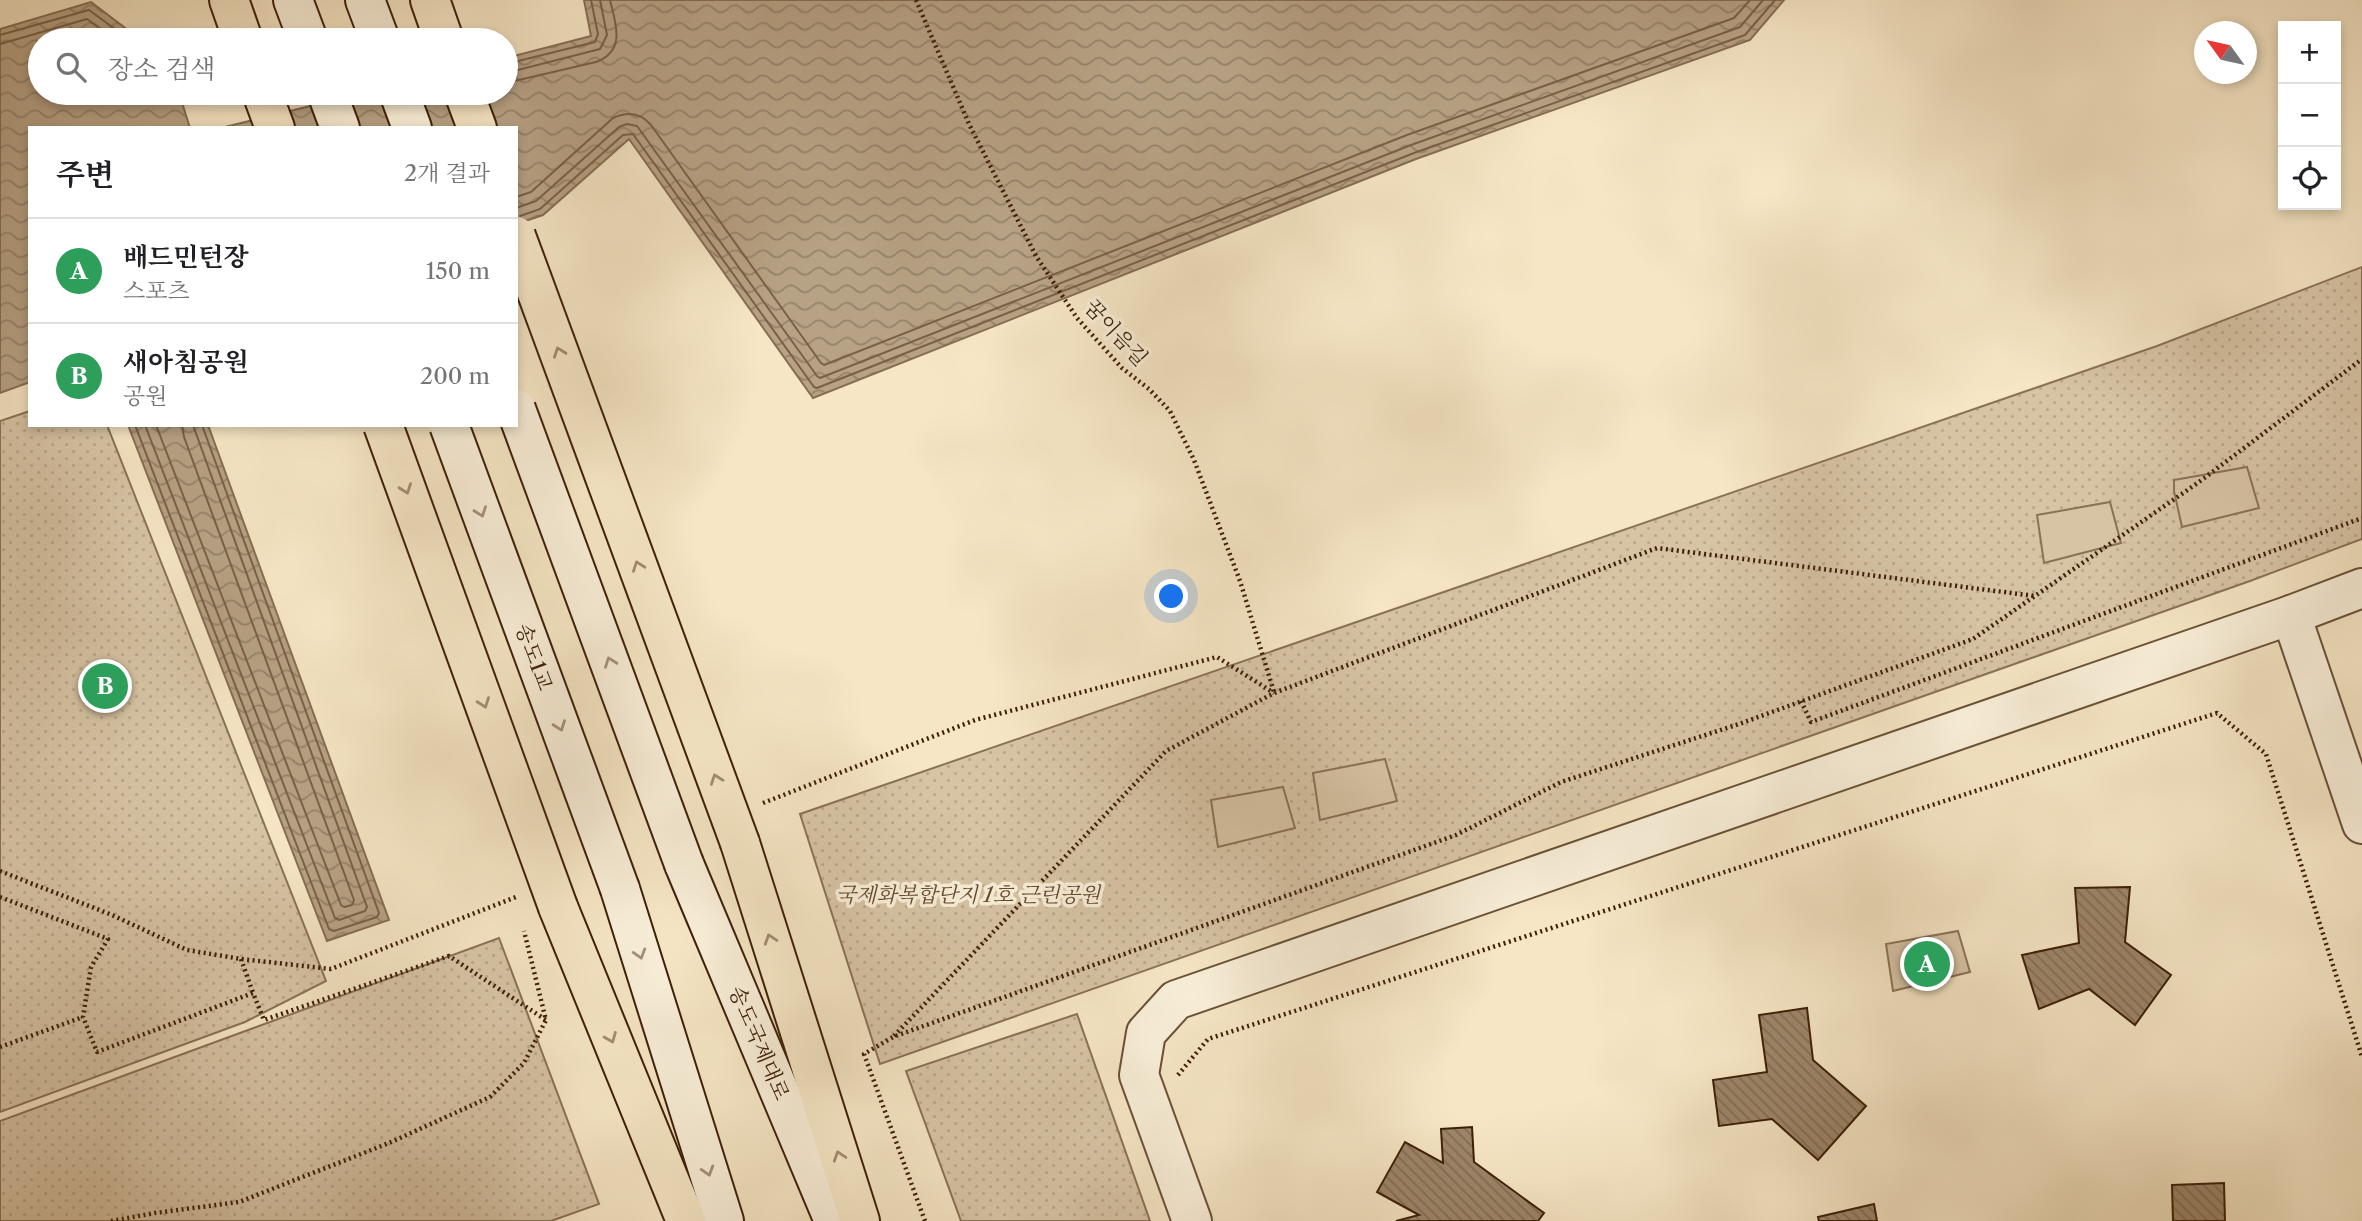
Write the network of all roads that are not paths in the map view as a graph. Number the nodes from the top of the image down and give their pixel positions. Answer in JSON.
{"nodes":[{"id":1,"x":229,"y":0,"type":"edge"},
{"id":2,"x":293,"y":0,"type":"edge"},
{"id":3,"x":365,"y":0,"type":"edge"},
{"id":4,"x":430,"y":0,"type":"edge"},
{"id":5,"x":239,"y":28,"type":"edge"},
{"id":6,"x":304,"y":28,"type":"edge"},
{"id":7,"x":376,"y":28,"type":"edge"},
{"id":8,"x":440,"y":28,"type":"edge"},
{"id":9,"x":266,"y":105,"type":"edge"},
{"id":10,"x":331,"y":105,"type":"edge"},
{"id":11,"x":403,"y":105,"type":"edge"},
{"id":12,"x":468,"y":105,"type":"edge"},
{"id":13,"x":274,"y":126,"type":"edge"},
{"id":14,"x":339,"y":126,"type":"edge"},
{"id":15,"x":411,"y":126,"type":"edge"},
{"id":16,"x":476,"y":126,"type":"edge"},
{"id":17,"x":518,"y":241,"type":"edge"},
{"id":18,"x":518,"y":414,"type":"edge"},
{"id":19,"x":384,"y":427,"type":"edge"},
{"id":20,"x":450,"y":427,"type":"edge"},
{"id":21,"x":2362,"y":588,"type":"edge"},
{"id":22,"x":2291,"y":615,"type":"junction"},
{"id":23,"x":2362,"y":824,"type":"edge"},
{"id":24,"x":687,"y":1221,"type":"edge"},
{"id":25,"x":724,"y":1221,"type":"edge"},
{"id":26,"x":834,"y":1221,"type":"edge"},
{"id":27,"x":860,"y":1221,"type":"edge"},
{"id":28,"x":1192,"y":1221,"type":"edge"}],
"edges":[{"from":1,"to":5,"type":"main road"},
{"from":2,"to":6,"type":"main road"},
{"from":3,"to":7,"type":"main road"},
{"from":4,"to":8,"type":"main road"},
{"from":9,"to":13,"type":"main road"},
{"from":10,"to":14,"type":"main road"},
{"from":11,"to":15,"type":"main road"},
{"from":12,"to":16,"type":"main road"},
{"from":27,"to":17,"type":"main road","one_way":true,"bridge":true},
{"from":26,"to":18,"type":"main road","name":"송도국제대로","one_way":true,"bridge":true},
{"from":19,"to":24,"type":"main road","one_way":true,"bridge":true},
{"from":20,"to":25,"type":"main road","name":"송도1교","one_way":true,"bridge":true},
{"from":21,"to":22,"type":"main road"},
{"from":22,"to":23,"type":"main road"},
{"from":22,"to":28,"type":"main road"}]}
